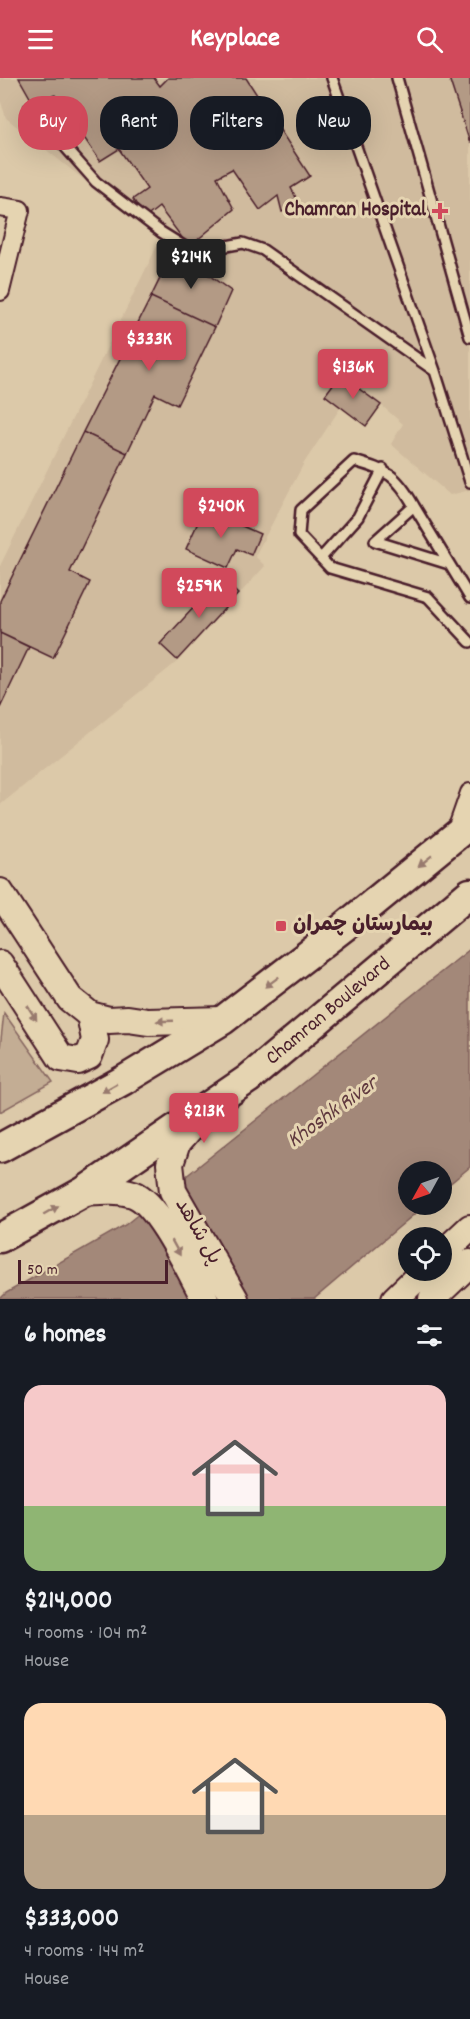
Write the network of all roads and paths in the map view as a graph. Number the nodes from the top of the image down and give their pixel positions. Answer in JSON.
{"nodes":[{"id":1,"x":332,"y":78,"type":"edge"},
{"id":2,"x":397,"y":78,"type":"edge"},
{"id":3,"x":68,"y":150,"type":"edge"},
{"id":4,"x":0,"y":207,"type":"edge"},
{"id":5,"x":0,"y":291,"type":"edge"},
{"id":6,"x":470,"y":337,"type":"edge"},
{"id":7,"x":435,"y":371,"type":"junction"},
{"id":8,"x":382,"y":469,"type":"junction"},
{"id":9,"x":470,"y":482,"type":"edge"},
{"id":10,"x":414,"y":506,"type":"junction"},
{"id":11,"x":321,"y":558,"type":"junction"},
{"id":12,"x":449,"y":564,"type":"junction"},
{"id":13,"x":470,"y":598,"type":"edge"},
{"id":14,"x":470,"y":642,"type":"edge"},
{"id":15,"x":470,"y":793,"type":"edge"},
{"id":16,"x":463,"y":830,"type":"edge"},
{"id":17,"x":0,"y":892,"type":"edge"},
{"id":18,"x":470,"y":893,"type":"edge"},
{"id":19,"x":0,"y":964,"type":"edge"},
{"id":20,"x":90,"y":1014,"type":"junction"},
{"id":21,"x":223,"y":1020,"type":"junction"},
{"id":22,"x":213,"y":1103,"type":"junction"},
{"id":23,"x":0,"y":1148,"type":"edge"},
{"id":24,"x":83,"y":1192,"type":"junction"},
{"id":25,"x":470,"y":1228,"type":"edge"},
{"id":26,"x":0,"y":1238,"type":"edge"},
{"id":27,"x":452,"y":1245,"type":"edge"},
{"id":28,"x":470,"y":1263,"type":"edge"},
{"id":29,"x":414,"y":1281,"type":"edge"},
{"id":30,"x":205,"y":1299,"type":"edge"},
{"id":31,"x":235,"y":1299,"type":"edge"},
{"id":32,"x":395,"y":1299,"type":"edge"},
{"id":33,"x":432,"y":1299,"type":"edge"}],
"edges":[{"from":1,"to":7,"type":"lane"},
{"from":2,"to":6,"type":"lane"},
{"from":3,"to":7,"type":"lane"},
{"from":4,"to":5,"type":"street"},
{"from":7,"to":9,"type":"lane"},
{"from":8,"to":10,"type":"lane"},
{"from":8,"to":11,"type":"lane"},
{"from":8,"to":11,"type":"lane"},
{"from":10,"to":12,"type":"lane"},
{"from":10,"to":12,"type":"lane"},
{"from":11,"to":14,"type":"lane"},
{"from":12,"to":13,"type":"lane"},
{"from":15,"to":16,"type":"street"},
{"from":16,"to":21,"type":"main road","one_way":true},
{"from":17,"to":20,"type":"main road"},
{"from":18,"to":22,"type":"main road","name":"Chamran Boulevard"},
{"from":19,"to":20,"type":"main road","one_way":true},
{"from":21,"to":20,"type":"main road","one_way":true},
{"from":21,"to":23,"type":"main road","one_way":true},
{"from":22,"to":24,"type":"main road","name":"Chamran Boulevard"},
{"from":22,"to":31,"type":"main road","name":"پل شاهد"},
{"from":26,"to":24,"type":"main road","name":"Chamran Boulevard","one_way":true},
{"from":24,"to":30,"type":"main road","name":"پل شاهد","one_way":true},
{"from":25,"to":27,"type":"main road"},
{"from":28,"to":33,"type":"main road"},
{"from":29,"to":32,"type":"main road"}]}
